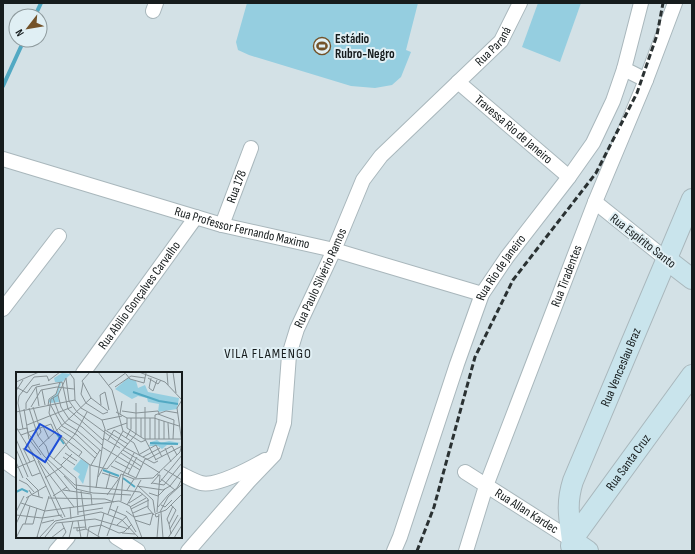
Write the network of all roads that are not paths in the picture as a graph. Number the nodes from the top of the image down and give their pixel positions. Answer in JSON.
{"nodes":[{"id":1,"x":520,"y":3,"type":"edge"},
{"id":2,"x":641,"y":3,"type":"edge"},
{"id":3,"x":675,"y":3,"type":"edge"},
{"id":4,"x":624,"y":68,"type":"junction"},
{"id":5,"x":646,"y":80,"type":"junction"},
{"id":6,"x":458,"y":82,"type":"junction"},
{"id":7,"x":251,"y":148,"type":"dead end"},
{"id":8,"x":4,"y":161,"type":"edge"},
{"id":9,"x":569,"y":177,"type":"junction"},
{"id":10,"x":692,"y":199,"type":"edge"},
{"id":11,"x":595,"y":202,"type":"junction"},
{"id":12,"x":196,"y":217,"type":"junction"},
{"id":13,"x":222,"y":225,"type":"junction"},
{"id":14,"x":58,"y":236,"type":"dead end"},
{"id":15,"x":334,"y":250,"type":"junction"},
{"id":16,"x":666,"y":259,"type":"junction"},
{"id":17,"x":692,"y":279,"type":"edge"},
{"id":18,"x":482,"y":294,"type":"junction"},
{"id":19,"x":3,"y":309,"type":"edge"},
{"id":20,"x":84,"y":372,"type":"edge"},
{"id":21,"x":692,"y":375,"type":"edge"},
{"id":22,"x":274,"y":456,"type":"junction"},
{"id":23,"x":465,"y":472,"type":"dead end"},
{"id":24,"x":182,"y":474,"type":"edge"},
{"id":25,"x":486,"y":486,"type":"junction"},
{"id":26,"x":67,"y":538,"type":"edge"},
{"id":27,"x":118,"y":538,"type":"edge"},
{"id":28,"x":571,"y":545,"type":"edge"},
{"id":29,"x":56,"y":551,"type":"edge"},
{"id":30,"x":138,"y":551,"type":"edge"},
{"id":31,"x":188,"y":551,"type":"edge"},
{"id":32,"x":394,"y":551,"type":"edge"},
{"id":33,"x":466,"y":551,"type":"edge"},
{"id":34,"x":588,"y":551,"type":"edge"}],
"edges":[{"from":1,"to":6,"type":"street","name":"Rua Paraná"},
{"from":2,"to":4,"type":"street","name":"Rua Rio de Janeiro"},
{"from":3,"to":5,"type":"street","name":"Rua Tiradentes"},
{"from":4,"to":5,"type":"street"},
{"from":4,"to":9,"type":"street","name":"Rua Rio de Janeiro"},
{"from":5,"to":11,"type":"street","name":"Rua Tiradentes"},
{"from":6,"to":9,"type":"street","name":"Travessa Rio de Janeiro"},
{"from":6,"to":15,"type":"street","name":"Rua Paulo Silvério Ramos"},
{"from":7,"to":13,"type":"street","name":"Rua 178"},
{"from":8,"to":12,"type":"street","name":"Rua Professor Fernando Maximo"},
{"from":9,"to":18,"type":"street","name":"Rua Rio de Janeiro"},
{"from":10,"to":16,"type":"main road","name":"Rua Venceslau Braz"},
{"from":11,"to":16,"type":"street","name":"Rua Espírito Santo"},
{"from":11,"to":25,"type":"street","name":"Rua Tiradentes"},
{"from":12,"to":13,"type":"street","name":"Rua Professor Fernando Maximo"},
{"from":12,"to":20,"type":"street","name":"Rua Abilio Gonçalves Carvalho"},
{"from":13,"to":15,"type":"street","name":"Rua Professor Fernando Maximo"},
{"from":14,"to":19,"type":"street"},
{"from":15,"to":18,"type":"street","name":"Rua Professor Fernando Maximo"},
{"from":15,"to":22,"type":"street","name":"Rua Paulo Silvério Ramos"},
{"from":16,"to":17,"type":"main road","name":"Rua Espírito Santo"},
{"from":16,"to":28,"type":"main road","name":"Rua Venceslau Braz"},
{"from":18,"to":32,"type":"street","name":"Rua Rio de Janeiro"},
{"from":21,"to":28,"type":"main road","name":"Rua Santa Cruz"},
{"from":22,"to":24,"type":"street"},
{"from":22,"to":31,"type":"street","name":"Rua Paulo Silvério Ramos"},
{"from":23,"to":25,"type":"street","name":"Rua Allan Kardec"},
{"from":25,"to":28,"type":"street","name":"Rua Allan Kardec"},
{"from":25,"to":33,"type":"street","name":"Rua Tiradentes"},
{"from":26,"to":29,"type":"street"},
{"from":27,"to":30,"type":"street"},
{"from":28,"to":34,"type":"main road","name":"Rua Allan Kardec"}]}
